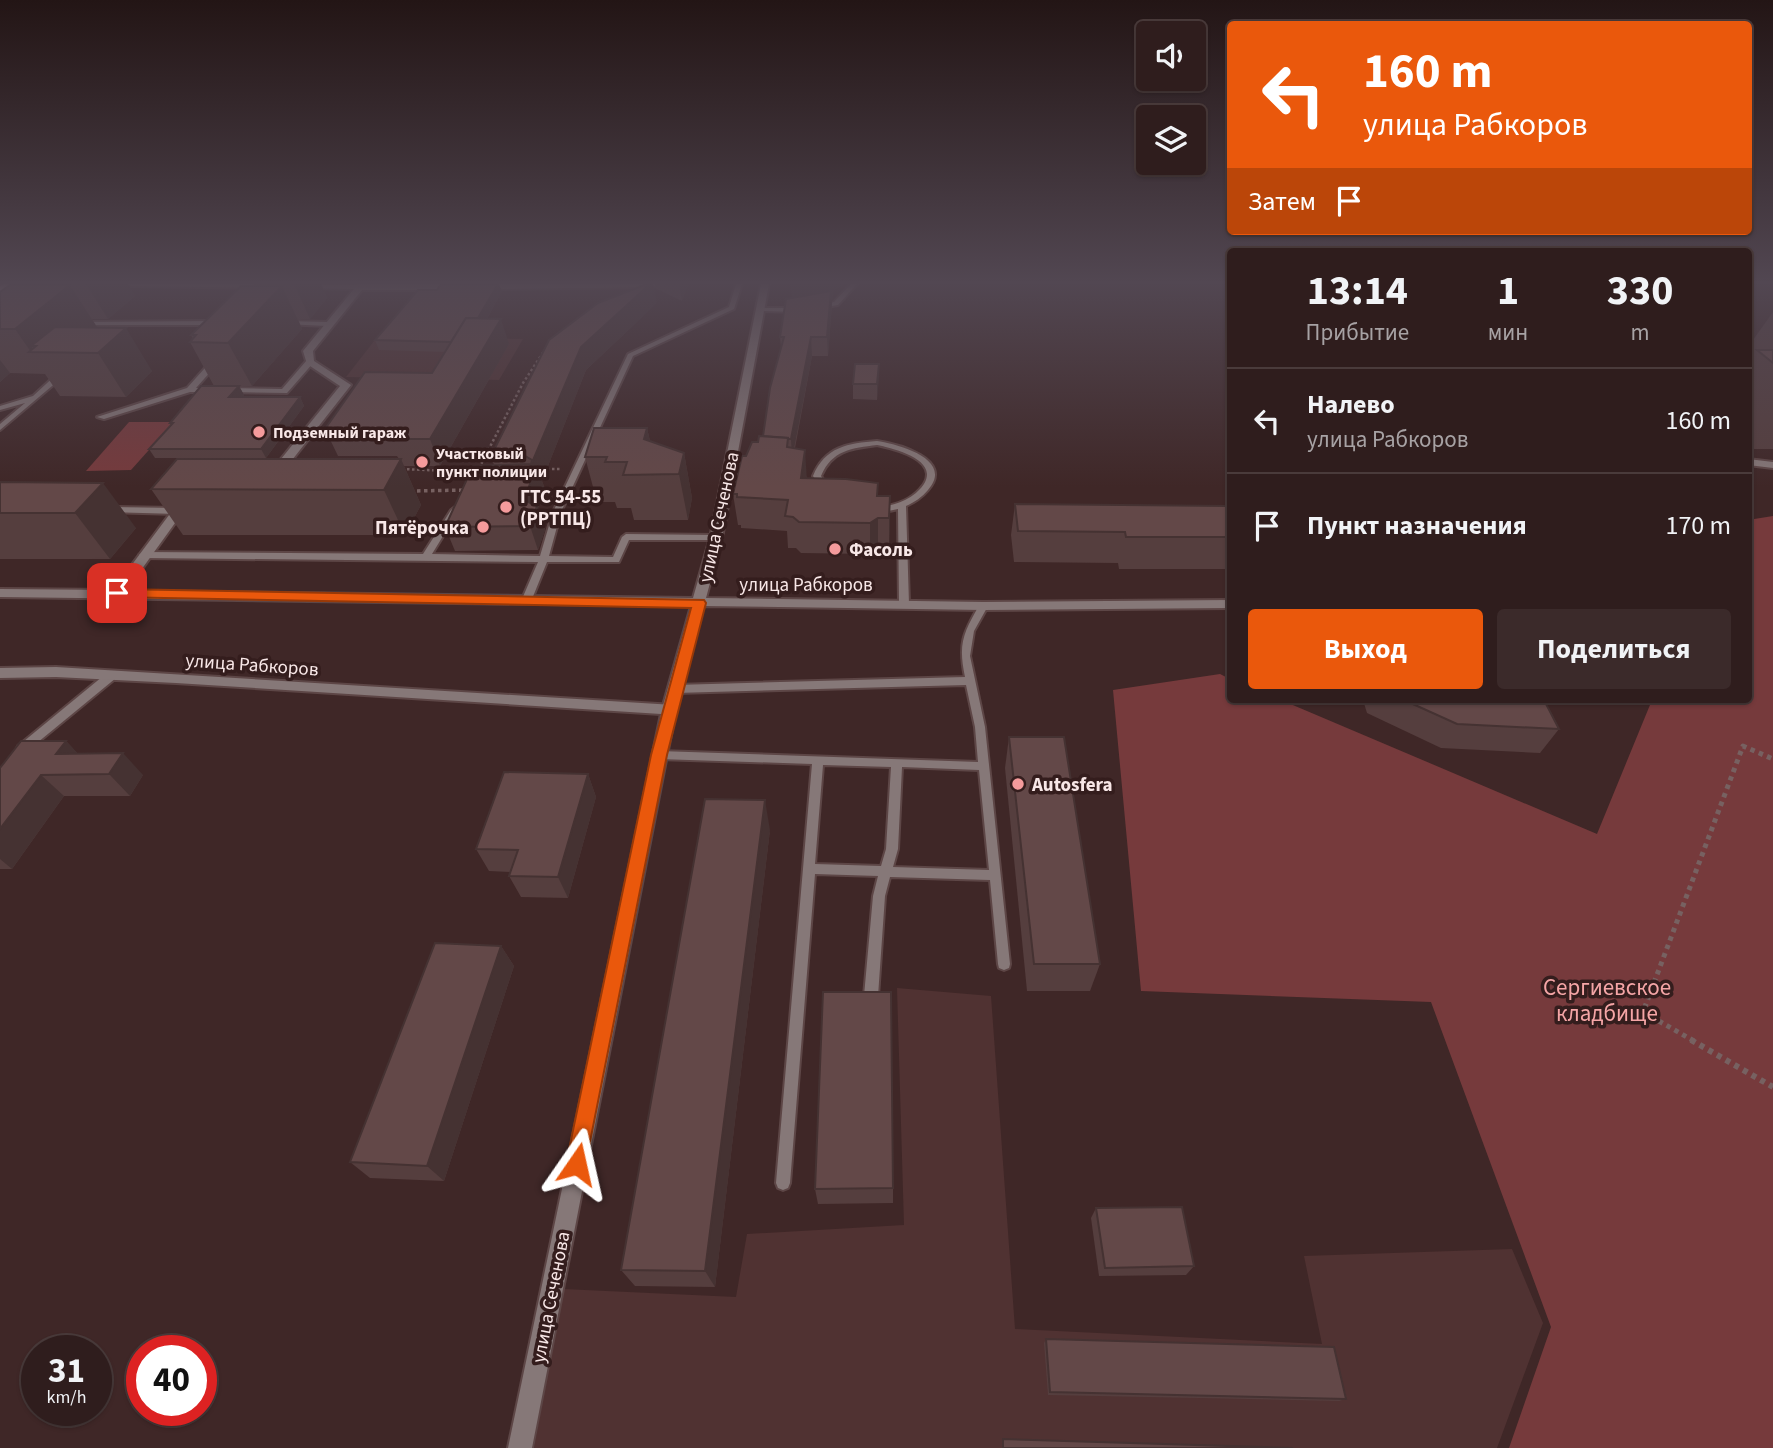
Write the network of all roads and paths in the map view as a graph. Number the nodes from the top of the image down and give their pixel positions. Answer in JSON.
{"nodes":[{"id":1,"x":226,"y":352,"type":"edge"},
{"id":2,"x":309,"y":352,"type":"edge"},
{"id":3,"x":542,"y":352,"type":"edge"},
{"id":4,"x":637,"y":352,"type":"edge"},
{"id":5,"x":753,"y":352,"type":"edge"},
{"id":6,"x":310,"y":362,"type":"junction"},
{"id":7,"x":72,"y":365,"type":"edge"},
{"id":8,"x":190,"y":390,"type":"junction"},
{"id":9,"x":35,"y":397,"type":"junction"},
{"id":10,"x":0,"y":408,"type":"edge"},
{"id":11,"x":101,"y":417,"type":"dead end"},
{"id":12,"x":0,"y":428,"type":"edge"},
{"id":13,"x":731,"y":461,"type":"junction"},
{"id":14,"x":744,"y":462,"type":"edge"},
{"id":15,"x":1752,"y":462,"type":"edge"},
{"id":16,"x":808,"y":464,"type":"edge"},
{"id":17,"x":821,"y":465,"type":"junction"},
{"id":18,"x":1773,"y":465,"type":"edge"},
{"id":19,"x":268,"y":468,"type":"edge"},
{"id":20,"x":389,"y":469,"type":"edge"},
{"id":21,"x":537,"y":469,"type":"edge"},
{"id":22,"x":576,"y":470,"type":"junction"},
{"id":23,"x":477,"y":472,"type":"junction"},
{"id":24,"x":485,"y":472,"type":"edge"},
{"id":25,"x":469,"y":487,"type":"junction"},
{"id":26,"x":398,"y":491,"type":"edge"},
{"id":27,"x":192,"y":493,"type":"edge"},
{"id":28,"x":902,"y":505,"type":"junction"},
{"id":29,"x":96,"y":510,"type":"edge"},
{"id":30,"x":177,"y":511,"type":"junction"},
{"id":31,"x":716,"y":538,"type":"junction"},
{"id":32,"x":143,"y":555,"type":"junction"},
{"id":33,"x":426,"y":557,"type":"junction"},
{"id":34,"x":544,"y":561,"type":"junction"},
{"id":35,"x":0,"y":593,"type":"edge"},
{"id":36,"x":117,"y":593,"type":"junction"},
{"id":37,"x":527,"y":599,"type":"junction"},
{"id":38,"x":699,"y":603,"type":"junction"},
{"id":39,"x":904,"y":604,"type":"junction"},
{"id":40,"x":1227,"y":604,"type":"edge"},
{"id":41,"x":983,"y":606,"type":"junction"},
{"id":42,"x":0,"y":673,"type":"edge"},
{"id":43,"x":112,"y":675,"type":"junction"},
{"id":44,"x":969,"y":681,"type":"junction"},
{"id":45,"x":675,"y":689,"type":"junction"},
{"id":46,"x":669,"y":709,"type":"junction"},
{"id":47,"x":659,"y":755,"type":"junction"},
{"id":48,"x":1773,"y":759,"type":"edge"},
{"id":49,"x":9,"y":761,"type":"edge"},
{"id":50,"x":818,"y":761,"type":"junction"},
{"id":51,"x":897,"y":763,"type":"junction"},
{"id":52,"x":984,"y":766,"type":"junction"},
{"id":53,"x":809,"y":869,"type":"junction"},
{"id":54,"x":887,"y":872,"type":"junction"},
{"id":55,"x":994,"y":875,"type":"junction"},
{"id":56,"x":1004,"y":964,"type":"dead end"},
{"id":57,"x":872,"y":996,"type":"edge"},
{"id":58,"x":1773,"y":1087,"type":"edge"},
{"id":59,"x":783,"y":1183,"type":"dead end"},
{"id":60,"x":520,"y":1448,"type":"edge"}],
"edges":[{"from":1,"to":8,"type":"lane"},
{"from":2,"to":6,"type":"street"},
{"from":3,"to":23,"type":"path"},
{"from":4,"to":22,"type":"lane"},
{"from":5,"to":13,"type":"street","name":"улица Сеченова"},
{"from":6,"to":8,"type":"lane"},
{"from":6,"to":19,"type":"street"},
{"from":7,"to":9,"type":"lane"},
{"from":8,"to":11,"type":"lane"},
{"from":9,"to":10,"type":"lane"},
{"from":9,"to":12,"type":"lane"},
{"from":13,"to":14,"type":"lane"},
{"from":13,"to":31,"type":"street","name":"улица Сеченова"},
{"from":15,"to":18,"type":"street"},
{"from":16,"to":17,"type":"lane"},
{"from":17,"to":28,"type":"lane"},
{"from":17,"to":28,"type":"lane"},
{"from":20,"to":23,"type":"path"},
{"from":21,"to":22,"type":"path"},
{"from":22,"to":34,"type":"lane"},
{"from":23,"to":24,"type":"path"},
{"from":23,"to":25,"type":"path"},
{"from":25,"to":26,"type":"path"},
{"from":25,"to":33,"type":"lane"},
{"from":27,"to":30,"type":"street"},
{"from":28,"to":39,"type":"lane"},
{"from":29,"to":30,"type":"lane"},
{"from":30,"to":32,"type":"street"},
{"from":31,"to":34,"type":"lane"},
{"from":31,"to":38,"type":"street","name":"улица Сеченова"},
{"from":32,"to":33,"type":"lane"},
{"from":32,"to":36,"type":"street"},
{"from":33,"to":34,"type":"lane"},
{"from":34,"to":37,"type":"lane"},
{"from":35,"to":36,"type":"street","name":"улица Рабкоров"},
{"from":36,"to":37,"type":"street","name":"улица Рабкоров"},
{"from":37,"to":38,"type":"street","name":"улица Рабкоров"},
{"from":38,"to":39,"type":"street","name":"улица Рабкоров"},
{"from":38,"to":45,"type":"street","name":"улица Сеченова"},
{"from":39,"to":41,"type":"street","name":"улица Рабкоров"},
{"from":40,"to":41,"type":"street","name":"улица Рабкоров"},
{"from":41,"to":44,"type":"lane"},
{"from":42,"to":43,"type":"street","name":"улица Рабкоров"},
{"from":43,"to":46,"type":"street","name":"улица Рабкоров"},
{"from":43,"to":49,"type":"lane"},
{"from":44,"to":45,"type":"lane"},
{"from":44,"to":52,"type":"lane"},
{"from":45,"to":46,"type":"street","name":"улица Сеченова"},
{"from":46,"to":47,"type":"street","name":"улица Сеченова"},
{"from":47,"to":50,"type":"lane"},
{"from":47,"to":60,"type":"street","name":"улица Сеченова"},
{"from":48,"to":58,"type":"path"},
{"from":50,"to":51,"type":"lane"},
{"from":50,"to":53,"type":"lane"},
{"from":51,"to":52,"type":"lane"},
{"from":51,"to":54,"type":"lane"},
{"from":52,"to":55,"type":"lane"},
{"from":53,"to":54,"type":"lane"},
{"from":53,"to":59,"type":"lane"},
{"from":54,"to":55,"type":"lane"},
{"from":54,"to":57,"type":"lane"},
{"from":55,"to":56,"type":"lane"}]}
